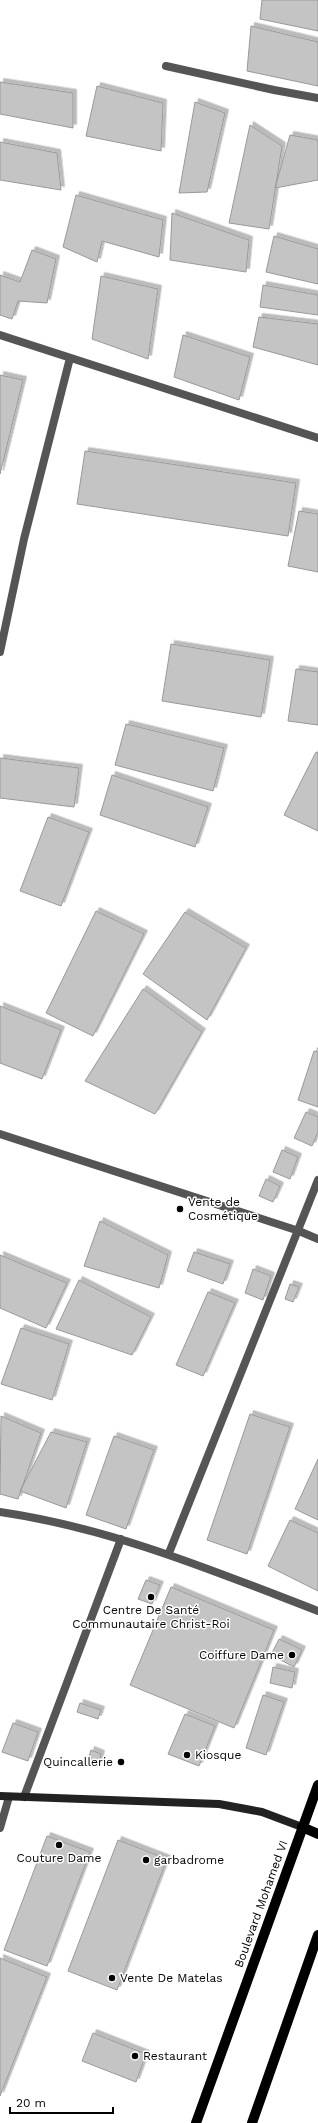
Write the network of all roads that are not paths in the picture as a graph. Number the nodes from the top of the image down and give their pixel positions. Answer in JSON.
{"nodes":[{"id":1,"x":166,"y":66,"type":"dead end"},
{"id":2,"x":318,"y":98,"type":"edge"},
{"id":3,"x":0,"y":335,"type":"edge"},
{"id":4,"x":70,"y":358,"type":"junction"},
{"id":5,"x":318,"y":438,"type":"edge"},
{"id":6,"x":0,"y":652,"type":"edge"},
{"id":7,"x":0,"y":1134,"type":"edge"},
{"id":8,"x":318,"y":1180,"type":"edge"},
{"id":9,"x":299,"y":1231,"type":"junction"},
{"id":10,"x":318,"y":1239,"type":"edge"},
{"id":11,"x":0,"y":1512,"type":"edge"},
{"id":12,"x":121,"y":1539,"type":"junction"},
{"id":13,"x":168,"y":1553,"type":"junction"},
{"id":14,"x":318,"y":1610,"type":"edge"},
{"id":15,"x":318,"y":1785,"type":"edge"},
{"id":16,"x":0,"y":1796,"type":"edge"},
{"id":17,"x":9,"y":1797,"type":"junction"},
{"id":18,"x":24,"y":1797,"type":"junction"},
{"id":19,"x":302,"y":1827,"type":"junction"},
{"id":20,"x":0,"y":1828,"type":"edge"},
{"id":21,"x":318,"y":1834,"type":"edge"},
{"id":22,"x":318,"y":1935,"type":"edge"},
{"id":23,"x":196,"y":2123,"type":"edge"},
{"id":24,"x":252,"y":2123,"type":"edge"}],
"edges":[{"from":1,"to":2,"type":"street"},
{"from":3,"to":4,"type":"street"},
{"from":4,"to":5,"type":"street"},
{"from":4,"to":6,"type":"street"},
{"from":7,"to":9,"type":"street"},
{"from":8,"to":9,"type":"street"},
{"from":9,"to":10,"type":"street"},
{"from":9,"to":13,"type":"street"},
{"from":11,"to":12,"type":"street"},
{"from":12,"to":13,"type":"street"},
{"from":12,"to":18,"type":"street"},
{"from":13,"to":14,"type":"street"},
{"from":15,"to":19,"type":"main road","name":"Boulevard Mohamed VI"},
{"from":16,"to":17,"type":"street"},
{"from":17,"to":18,"type":"street"},
{"from":17,"to":20,"type":"street"},
{"from":18,"to":19,"type":"street"},
{"from":19,"to":21,"type":"main road"},
{"from":19,"to":23,"type":"main road","name":"Boulevard Mohamed VI"},
{"from":22,"to":24,"type":"main road"}]}
